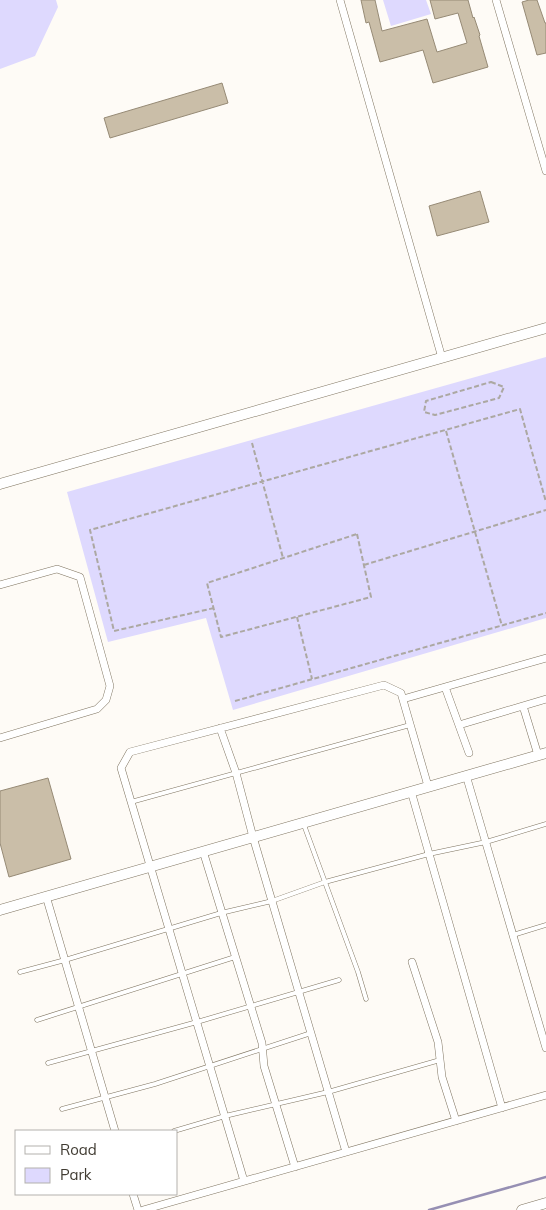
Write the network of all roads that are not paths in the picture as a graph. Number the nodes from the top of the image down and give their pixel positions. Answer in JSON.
{"nodes":[{"id":1,"x":340,"y":0,"type":"edge"},
{"id":2,"x":496,"y":0,"type":"edge"},
{"id":3,"x":546,"y":172,"type":"edge"},
{"id":4,"x":546,"y":328,"type":"edge"},
{"id":5,"x":442,"y":358,"type":"junction"},
{"id":6,"x":0,"y":484,"type":"edge"},
{"id":7,"x":0,"y":585,"type":"edge"},
{"id":8,"x":545,"y":660,"type":"edge"},
{"id":9,"x":445,"y":687,"type":"junction"},
{"id":10,"x":546,"y":699,"type":"edge"},
{"id":11,"x":403,"y":700,"type":"junction"},
{"id":12,"x":523,"y":706,"type":"junction"},
{"id":13,"x":410,"y":725,"type":"junction"},
{"id":14,"x":459,"y":725,"type":"junction"},
{"id":15,"x":220,"y":728,"type":"junction"},
{"id":16,"x":0,"y":738,"type":"edge"},
{"id":17,"x":469,"y":753,"type":"dead end"},
{"id":18,"x":542,"y":754,"type":"edge"},
{"id":19,"x":236,"y":773,"type":"junction"},
{"id":20,"x":466,"y":776,"type":"junction"},
{"id":21,"x":428,"y":786,"type":"junction"},
{"id":22,"x":410,"y":791,"type":"junction"},
{"id":23,"x":131,"y":802,"type":"junction"},
{"id":24,"x":303,"y":822,"type":"junction"},
{"id":25,"x":546,"y":824,"type":"edge"},
{"id":26,"x":253,"y":837,"type":"junction"},
{"id":27,"x":486,"y":842,"type":"junction"},
{"id":28,"x":203,"y":851,"type":"junction"},
{"id":29,"x":429,"y":854,"type":"junction"},
{"id":30,"x":150,"y":866,"type":"junction"},
{"id":31,"x":325,"y":882,"type":"junction"},
{"id":32,"x":46,"y":896,"type":"junction"},
{"id":33,"x":272,"y":901,"type":"junction"},
{"id":34,"x":0,"y":910,"type":"edge"},
{"id":35,"x":222,"y":913,"type":"junction"},
{"id":36,"x":546,"y":926,"type":"edge"},
{"id":37,"x":168,"y":928,"type":"junction"},
{"id":38,"x":513,"y":935,"type":"junction"},
{"id":39,"x":235,"y":957,"type":"junction"},
{"id":40,"x":65,"y":960,"type":"junction"},
{"id":41,"x":412,"y":962,"type":"dead end"},
{"id":42,"x":20,"y":972,"type":"dead end"},
{"id":43,"x":182,"y":974,"type":"junction"},
{"id":44,"x":339,"y":980,"type":"dead end"},
{"id":45,"x":299,"y":991,"type":"junction"},
{"id":46,"x":366,"y":998,"type":"dead end"},
{"id":47,"x":250,"y":1005,"type":"junction"},
{"id":48,"x":78,"y":1007,"type":"junction"},
{"id":49,"x":36,"y":1020,"type":"dead end"},
{"id":50,"x":197,"y":1022,"type":"junction"},
{"id":51,"x":311,"y":1033,"type":"junction"},
{"id":52,"x":546,"y":1048,"type":"edge"},
{"id":53,"x":263,"y":1050,"type":"junction"},
{"id":54,"x":91,"y":1051,"type":"junction"},
{"id":55,"x":440,"y":1060,"type":"junction"},
{"id":56,"x":48,"y":1063,"type":"dead end"},
{"id":57,"x":210,"y":1067,"type":"junction"},
{"id":58,"x":328,"y":1092,"type":"junction"},
{"id":59,"x":546,"y":1096,"type":"edge"},
{"id":60,"x":105,"y":1098,"type":"junction"},
{"id":61,"x":276,"y":1104,"type":"junction"},
{"id":62,"x":502,"y":1108,"type":"junction"},
{"id":63,"x":62,"y":1109,"type":"dead end"},
{"id":64,"x":225,"y":1116,"type":"junction"},
{"id":65,"x":456,"y":1121,"type":"junction"},
{"id":66,"x":115,"y":1130,"type":"edge"},
{"id":67,"x":177,"y":1130,"type":"edge"},
{"id":68,"x":346,"y":1152,"type":"junction"},
{"id":69,"x":295,"y":1167,"type":"junction"},
{"id":70,"x":244,"y":1181,"type":"junction"},
{"id":71,"x":133,"y":1195,"type":"edge"},
{"id":72,"x":546,"y":1203,"type":"edge"},
{"id":73,"x":138,"y":1210,"type":"edge"},
{"id":74,"x":144,"y":1210,"type":"edge"},
{"id":75,"x":522,"y":1210,"type":"edge"}],
"edges":[{"from":1,"to":5,"type":"street"},
{"from":2,"to":3,"type":"street"},
{"from":4,"to":5,"type":"street"},
{"from":5,"to":6,"type":"street"},
{"from":7,"to":16,"type":"street"},
{"from":8,"to":9,"type":"street"},
{"from":9,"to":11,"type":"street"},
{"from":9,"to":14,"type":"street"},
{"from":10,"to":12,"type":"street"},
{"from":11,"to":13,"type":"street"},
{"from":11,"to":15,"type":"street"},
{"from":12,"to":14,"type":"street"},
{"from":12,"to":18,"type":"street"},
{"from":13,"to":19,"type":"lane"},
{"from":13,"to":21,"type":"street"},
{"from":14,"to":17,"type":"street"},
{"from":15,"to":19,"type":"street"},
{"from":15,"to":23,"type":"street"},
{"from":18,"to":20,"type":"street"},
{"from":19,"to":23,"type":"lane"},
{"from":19,"to":26,"type":"street"},
{"from":20,"to":21,"type":"street"},
{"from":20,"to":27,"type":"street"},
{"from":21,"to":22,"type":"street"},
{"from":22,"to":24,"type":"street"},
{"from":22,"to":29,"type":"street"},
{"from":23,"to":30,"type":"street"},
{"from":24,"to":26,"type":"street"},
{"from":24,"to":31,"type":"lane"},
{"from":25,"to":27,"type":"lane"},
{"from":26,"to":28,"type":"street"},
{"from":26,"to":33,"type":"street"},
{"from":27,"to":29,"type":"lane"},
{"from":27,"to":38,"type":"street"},
{"from":28,"to":30,"type":"street"},
{"from":28,"to":35,"type":"street"},
{"from":29,"to":31,"type":"lane"},
{"from":29,"to":62,"type":"street"},
{"from":30,"to":32,"type":"street"},
{"from":30,"to":37,"type":"street"},
{"from":31,"to":33,"type":"lane"},
{"from":31,"to":46,"type":"lane"},
{"from":32,"to":34,"type":"street"},
{"from":32,"to":40,"type":"street"},
{"from":33,"to":35,"type":"lane"},
{"from":33,"to":45,"type":"street"},
{"from":35,"to":37,"type":"lane"},
{"from":35,"to":39,"type":"street"},
{"from":36,"to":38,"type":"lane"},
{"from":37,"to":40,"type":"lane"},
{"from":37,"to":43,"type":"street"},
{"from":38,"to":52,"type":"street"},
{"from":39,"to":43,"type":"lane"},
{"from":39,"to":47,"type":"street"},
{"from":40,"to":42,"type":"lane"},
{"from":40,"to":48,"type":"street"},
{"from":41,"to":55,"type":"street"},
{"from":43,"to":48,"type":"lane"},
{"from":43,"to":50,"type":"street"},
{"from":44,"to":45,"type":"lane"},
{"from":45,"to":47,"type":"lane"},
{"from":45,"to":51,"type":"street"},
{"from":47,"to":50,"type":"lane"},
{"from":47,"to":53,"type":"street"},
{"from":48,"to":49,"type":"lane"},
{"from":48,"to":54,"type":"street"},
{"from":50,"to":54,"type":"lane"},
{"from":50,"to":57,"type":"street"},
{"from":51,"to":53,"type":"lane"},
{"from":51,"to":58,"type":"street"},
{"from":53,"to":57,"type":"lane"},
{"from":53,"to":61,"type":"street"},
{"from":54,"to":56,"type":"lane"},
{"from":54,"to":60,"type":"street"},
{"from":55,"to":58,"type":"lane"},
{"from":55,"to":65,"type":"street"},
{"from":57,"to":60,"type":"lane"},
{"from":57,"to":64,"type":"street"},
{"from":58,"to":61,"type":"lane"},
{"from":58,"to":68,"type":"street"},
{"from":59,"to":62,"type":"street"},
{"from":60,"to":63,"type":"lane"},
{"from":60,"to":66,"type":"street"},
{"from":61,"to":64,"type":"lane"},
{"from":61,"to":69,"type":"street"},
{"from":62,"to":65,"type":"street"},
{"from":64,"to":67,"type":"lane"},
{"from":64,"to":70,"type":"street"},
{"from":65,"to":68,"type":"street"},
{"from":68,"to":69,"type":"street"},
{"from":69,"to":70,"type":"street"},
{"from":70,"to":74,"type":"street"},
{"from":71,"to":73,"type":"street"},
{"from":72,"to":75,"type":"street"}]}
